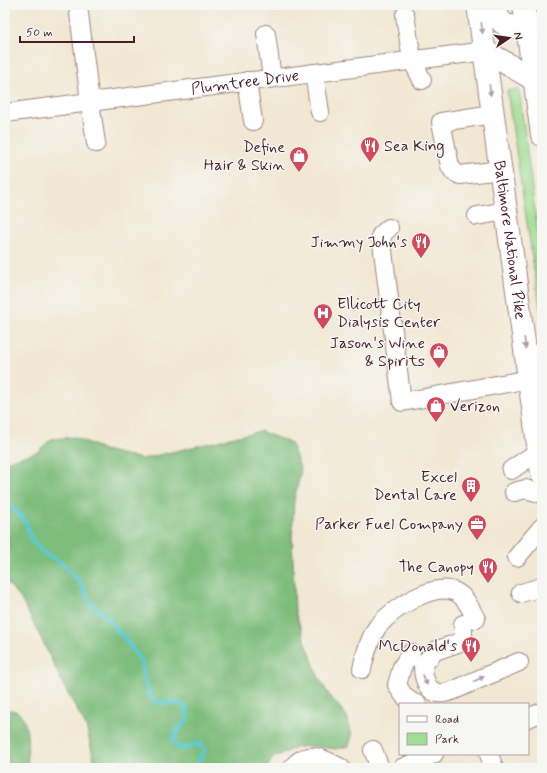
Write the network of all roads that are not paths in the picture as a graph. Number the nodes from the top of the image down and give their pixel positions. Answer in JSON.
{"nodes":[{"id":1,"x":78,"y":5,"type":"edge"},
{"id":2,"x":478,"y":5,"type":"edge"},
{"id":3,"x":495,"y":5,"type":"edge"},
{"id":4,"x":405,"y":15,"type":"dead end"},
{"id":5,"x":526,"y":15,"type":"edge"},
{"id":6,"x":266,"y":34,"type":"dead end"},
{"id":7,"x":485,"y":51,"type":"junction"},
{"id":8,"x":537,"y":54,"type":"edge"},
{"id":9,"x":412,"y":60,"type":"junction"},
{"id":10,"x":314,"y":73,"type":"junction"},
{"id":11,"x":272,"y":78,"type":"junction"},
{"id":12,"x":422,"y":80,"type":"dead end"},
{"id":13,"x":535,"y":80,"type":"junction"},
{"id":14,"x":247,"y":81,"type":"junction"},
{"id":15,"x":90,"y":102,"type":"junction"},
{"id":16,"x":320,"y":112,"type":"dead end"},
{"id":17,"x":5,"y":113,"type":"edge"},
{"id":18,"x":493,"y":114,"type":"junction"},
{"id":19,"x":253,"y":121,"type":"dead end"},
{"id":20,"x":541,"y":126,"type":"edge"},
{"id":21,"x":96,"y":143,"type":"dead end"},
{"id":22,"x":501,"y":170,"type":"junction"},
{"id":23,"x":506,"y":211,"type":"junction"},
{"id":24,"x":477,"y":216,"type":"dead end"},
{"id":25,"x":388,"y":228,"type":"dead end"},
{"id":26,"x":530,"y":379,"type":"junction"},
{"id":27,"x":539,"y":451,"type":"junction"},
{"id":28,"x":511,"y":470,"type":"dead end"},
{"id":29,"x":542,"y":474,"type":"edge"},
{"id":30,"x":514,"y":492,"type":"dead end"},
{"id":31,"x":542,"y":494,"type":"edge"},
{"id":32,"x":542,"y":527,"type":"edge"},
{"id":33,"x":516,"y":557,"type":"dead end"},
{"id":34,"x":542,"y":586,"type":"edge"},
{"id":35,"x":521,"y":593,"type":"dead end"},
{"id":36,"x":411,"y":652,"type":"dead end"},
{"id":37,"x":519,"y":662,"type":"dead end"},
{"id":38,"x":362,"y":669,"type":"dead end"},
{"id":39,"x":413,"y":703,"type":"edge"},
{"id":40,"x":542,"y":712,"type":"edge"},
{"id":41,"x":529,"y":718,"type":"edge"},
{"id":42,"x":373,"y":750,"type":"dead end"},
{"id":43,"x":432,"y":755,"type":"edge"},
{"id":44,"x":489,"y":755,"type":"edge"},
{"id":45,"x":292,"y":768,"type":"edge"},
{"id":46,"x":341,"y":768,"type":"edge"},
{"id":47,"x":380,"y":768,"type":"edge"},
{"id":48,"x":402,"y":768,"type":"edge"},
{"id":49,"x":494,"y":768,"type":"edge"}],
"edges":[{"from":1,"to":15,"type":"street"},
{"from":2,"to":7,"type":"main road","name":"Baltimore National Pike","one_way":true},
{"from":3,"to":5,"type":"main road"},
{"from":4,"to":9,"type":"street"},
{"from":5,"to":8,"type":"main road"},
{"from":6,"to":11,"type":"street"},
{"from":7,"to":9,"type":"street","name":"Plumtree Drive"},
{"from":7,"to":13,"type":"main road"},
{"from":7,"to":18,"type":"main road","name":"Baltimore National Pike","one_way":true},
{"from":8,"to":13,"type":"main road"},
{"from":9,"to":10,"type":"street","name":"Plumtree Drive"},
{"from":9,"to":12,"type":"street"},
{"from":10,"to":11,"type":"street","name":"Plumtree Drive"},
{"from":10,"to":16,"type":"street"},
{"from":11,"to":14,"type":"street","name":"Plumtree Drive"},
{"from":13,"to":20,"type":"main road"},
{"from":14,"to":15,"type":"street","name":"Plumtree Drive"},
{"from":14,"to":19,"type":"street"},
{"from":15,"to":17,"type":"street","name":"Plumtree Drive"},
{"from":15,"to":21,"type":"street"},
{"from":18,"to":22,"type":"main road","name":"Baltimore National Pike"},
{"from":18,"to":22,"type":"street"},
{"from":22,"to":23,"type":"main road","name":"Baltimore National Pike"},
{"from":23,"to":24,"type":"street"},
{"from":23,"to":26,"type":"main road","name":"Baltimore National Pike","one_way":true},
{"from":25,"to":26,"type":"street"},
{"from":26,"to":27,"type":"main road","name":"Baltimore National Pike"},
{"from":27,"to":28,"type":"street"},
{"from":27,"to":29,"type":"main road","name":"Baltimore National Pike"},
{"from":30,"to":31,"type":"street"},
{"from":32,"to":33,"type":"street"},
{"from":34,"to":35,"type":"street"},
{"from":36,"to":39,"type":"street"},
{"from":38,"to":37,"type":"street","one_way":true},
{"from":40,"to":41,"type":"street"},
{"from":42,"to":47,"type":"street"},
{"from":43,"to":48,"type":"street"},
{"from":44,"to":49,"type":"street"},
{"from":45,"to":46,"type":"street"}]}
